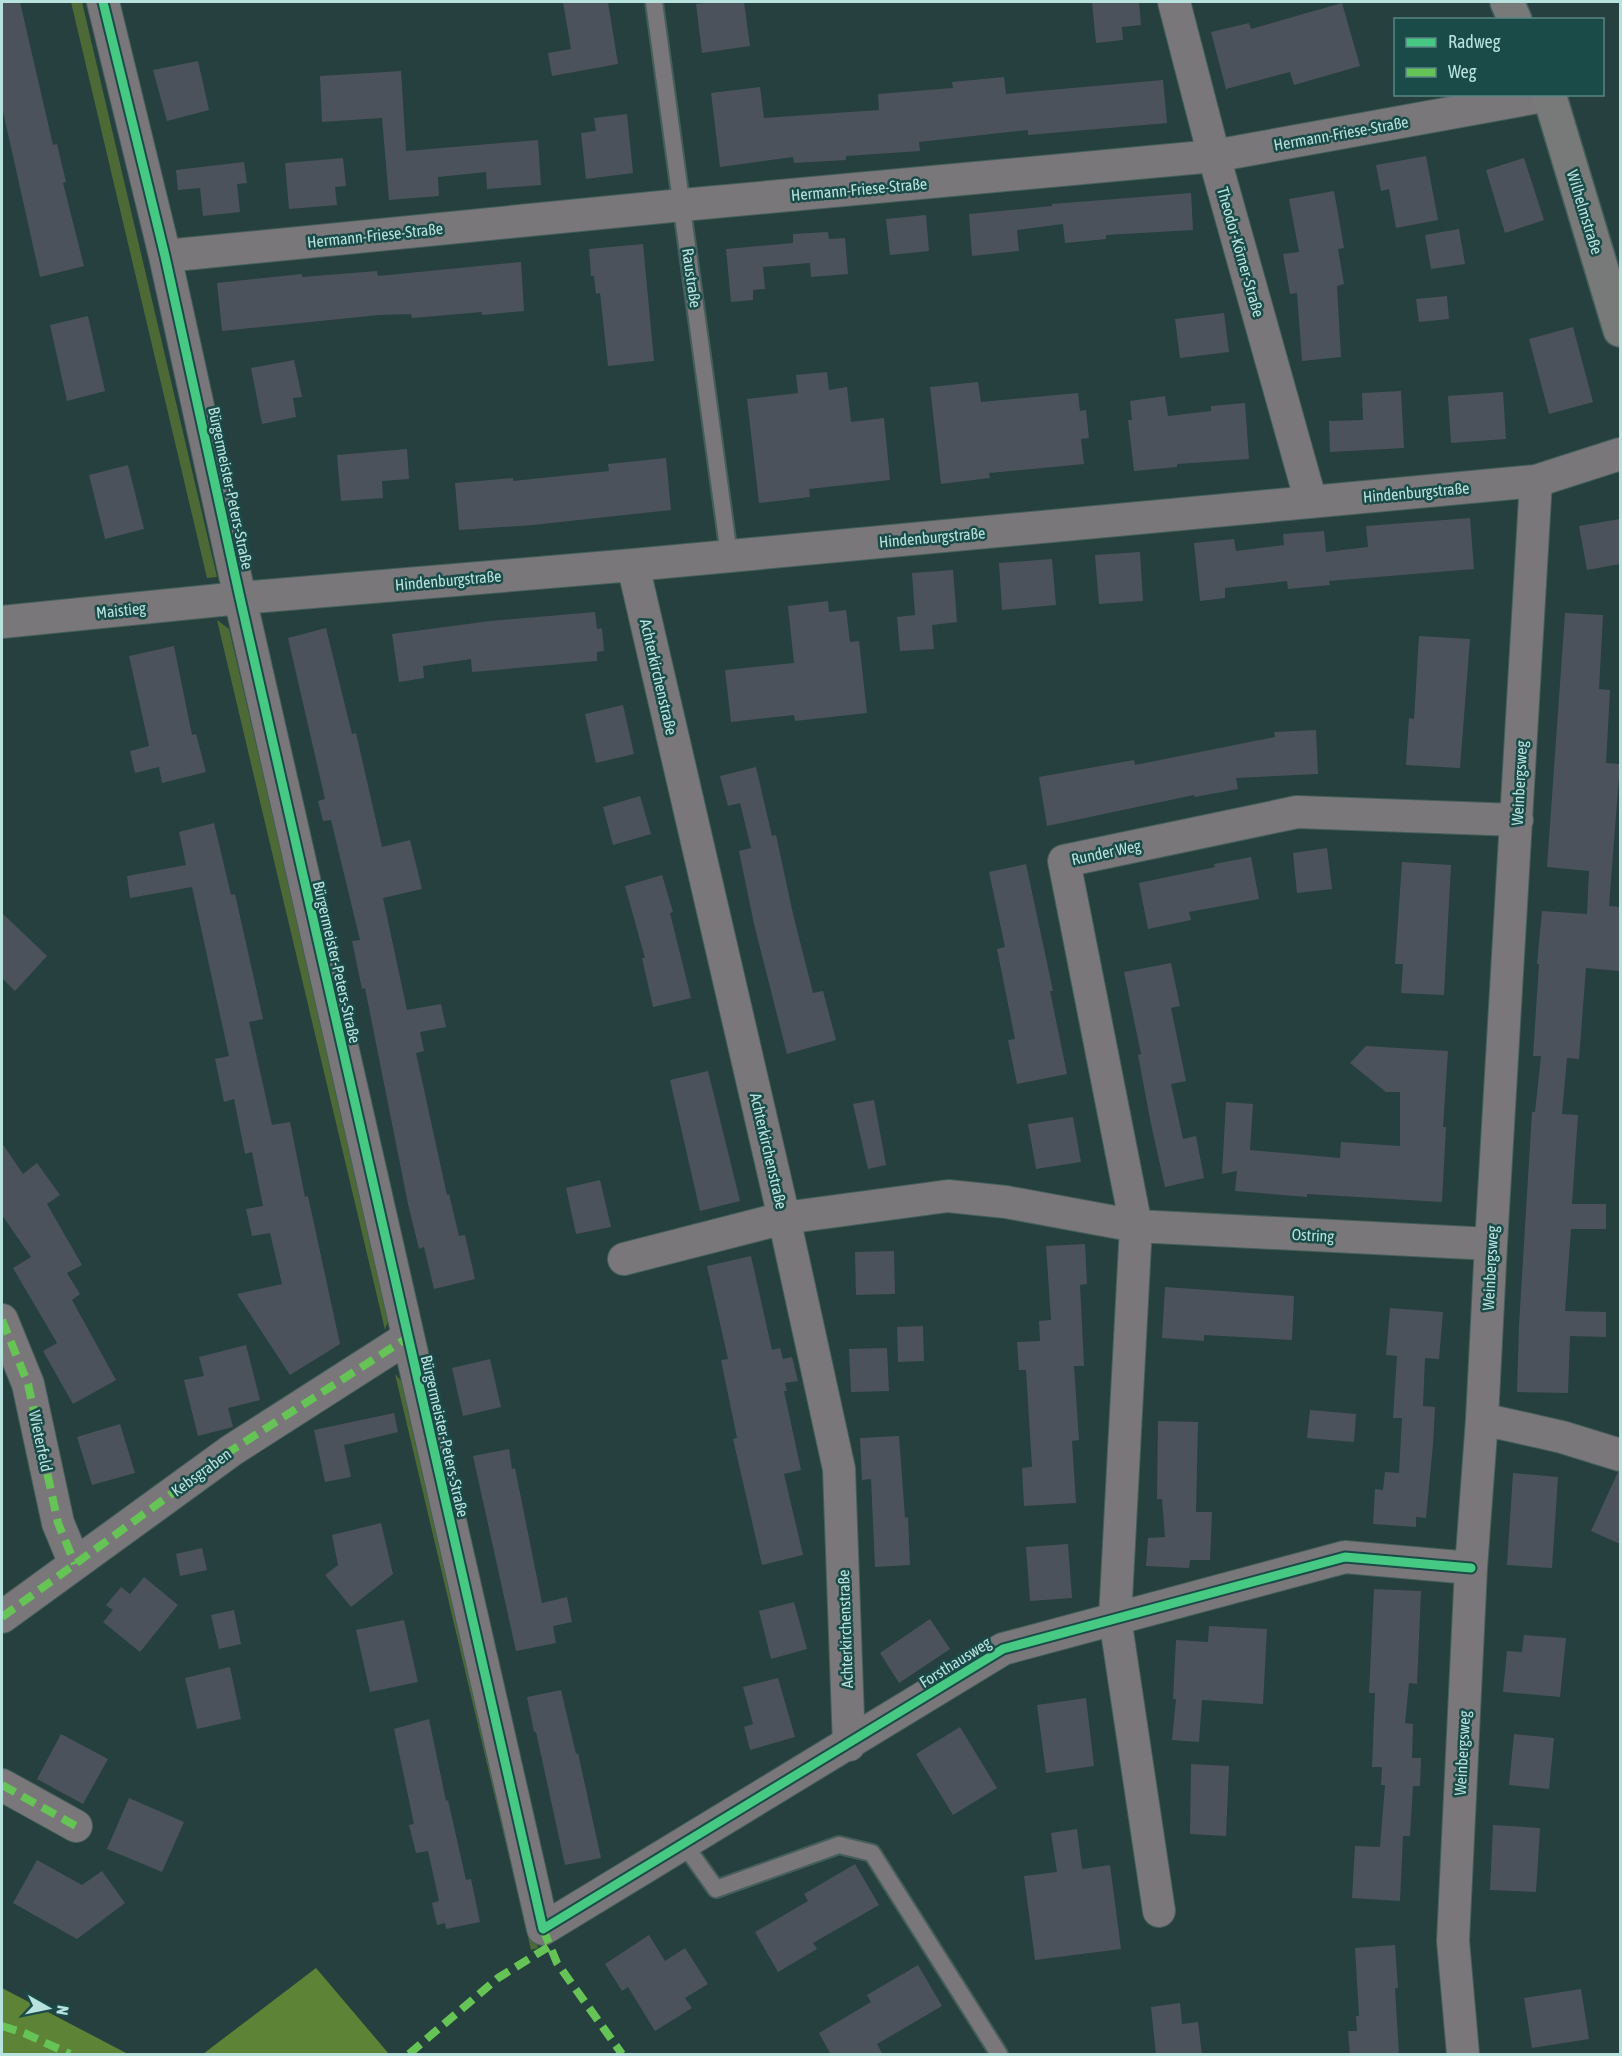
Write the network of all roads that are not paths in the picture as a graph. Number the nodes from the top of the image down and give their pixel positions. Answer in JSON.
{"nodes":[{"id":1,"x":104,"y":2,"type":"edge"},
{"id":2,"x":654,"y":2,"type":"edge"},
{"id":3,"x":1174,"y":2,"type":"edge"},
{"id":4,"x":1507,"y":2,"type":"edge"},
{"id":5,"x":1514,"y":18,"type":"edge"},
{"id":6,"x":1544,"y":96,"type":"edge"},
{"id":7,"x":1549,"y":96,"type":"edge"},
{"id":8,"x":1214,"y":156,"type":"junction"},
{"id":9,"x":682,"y":205,"type":"junction"},
{"id":10,"x":165,"y":256,"type":"junction"},
{"id":11,"x":1620,"y":330,"type":"edge"},
{"id":12,"x":1620,"y":454,"type":"edge"},
{"id":13,"x":1536,"y":481,"type":"junction"},
{"id":14,"x":1311,"y":502,"type":"junction"},
{"id":15,"x":729,"y":555,"type":"junction"},
{"id":16,"x":633,"y":565,"type":"junction"},
{"id":17,"x":240,"y":598,"type":"junction"},
{"id":18,"x":2,"y":622,"type":"edge"},
{"id":19,"x":1517,"y":820,"type":"junction"},
{"id":20,"x":784,"y":1218,"type":"junction"},
{"id":21,"x":1136,"y":1226,"type":"junction"},
{"id":22,"x":1491,"y":1244,"type":"junction"},
{"id":23,"x":624,"y":1259,"type":"dead end"},
{"id":24,"x":2,"y":1320,"type":"edge"},
{"id":25,"x":407,"y":1338,"type":"junction"},
{"id":26,"x":1482,"y":1419,"type":"junction"},
{"id":27,"x":1620,"y":1455,"type":"edge"},
{"id":28,"x":75,"y":1564,"type":"junction"},
{"id":29,"x":1470,"y":1568,"type":"junction"},
{"id":30,"x":2,"y":1617,"type":"edge"},
{"id":31,"x":1115,"y":1618,"type":"junction"},
{"id":32,"x":849,"y":1745,"type":"junction"},
{"id":33,"x":2,"y":1785,"type":"edge"},
{"id":34,"x":76,"y":1826,"type":"dead end"},
{"id":35,"x":684,"y":1844,"type":"junction"},
{"id":36,"x":1159,"y":1911,"type":"dead end"},
{"id":37,"x":543,"y":1929,"type":"joint"},
{"id":38,"x":999,"y":2055,"type":"edge"},
{"id":39,"x":1463,"y":2055,"type":"edge"}],
"edges":[{"from":1,"to":10,"type":"street","name":"Bürgermeister-Peters-Straße"},
{"from":2,"to":9,"type":"lane","name":"Raustraße"},
{"from":3,"to":8,"type":"street","name":"Theodor-Körner-Straße"},
{"from":4,"to":5,"type":"street"},
{"from":6,"to":8,"type":"street","name":"Hermann-Friese-Straße"},
{"from":7,"to":11,"type":"street","name":"Wilhelmstraße"},
{"from":8,"to":9,"type":"street","name":"Hermann-Friese-Straße"},
{"from":8,"to":14,"type":"street","name":"Theodor-Körner-Straße"},
{"from":9,"to":10,"type":"street","name":"Hermann-Friese-Straße"},
{"from":9,"to":15,"type":"lane","name":"Raustraße"},
{"from":10,"to":17,"type":"street","name":"Bürgermeister-Peters-Straße"},
{"from":12,"to":13,"type":"street","name":"Hindenburgstraße"},
{"from":13,"to":14,"type":"street","name":"Hindenburgstraße"},
{"from":13,"to":19,"type":"street","name":"Weinbergsweg"},
{"from":14,"to":15,"type":"street","name":"Hindenburgstraße"},
{"from":15,"to":16,"type":"street","name":"Hindenburgstraße"},
{"from":16,"to":17,"type":"street","name":"Hindenburgstraße"},
{"from":16,"to":20,"type":"street","name":"Achterkirchenstraße"},
{"from":17,"to":18,"type":"street","name":"Maistieg"},
{"from":17,"to":25,"type":"street","name":"Bürgermeister-Peters-Straße"},
{"from":19,"to":21,"type":"street","name":"Runder Weg"},
{"from":19,"to":22,"type":"street","name":"Weinbergsweg"},
{"from":20,"to":21,"type":"street","name":"Ostring"},
{"from":20,"to":23,"type":"street","name":"Ostring"},
{"from":20,"to":32,"type":"street","name":"Achterkirchenstraße"},
{"from":21,"to":22,"type":"street","name":"Ostring"},
{"from":21,"to":31,"type":"street"},
{"from":22,"to":26,"type":"street","name":"Weinbergsweg"},
{"from":24,"to":28,"type":"street","name":"Wieterfeld"},
{"from":25,"to":28,"type":"street","name":"Kebsgraben"},
{"from":25,"to":37,"type":"street","name":"Bürgermeister-Peters-Straße"},
{"from":26,"to":27,"type":"street"},
{"from":26,"to":29,"type":"street","name":"Weinbergsweg"},
{"from":28,"to":30,"type":"street","name":"Kebsgraben"},
{"from":29,"to":31,"type":"street","name":"Forsthausweg"},
{"from":29,"to":39,"type":"street","name":"Weinbergsweg"},
{"from":31,"to":32,"type":"street","name":"Forsthausweg"},
{"from":31,"to":36,"type":"street"},
{"from":32,"to":35,"type":"street","name":"Forsthausweg"},
{"from":33,"to":34,"type":"street"},
{"from":35,"to":37,"type":"street","name":"Forsthausweg"},
{"from":35,"to":38,"type":"lane"}]}
